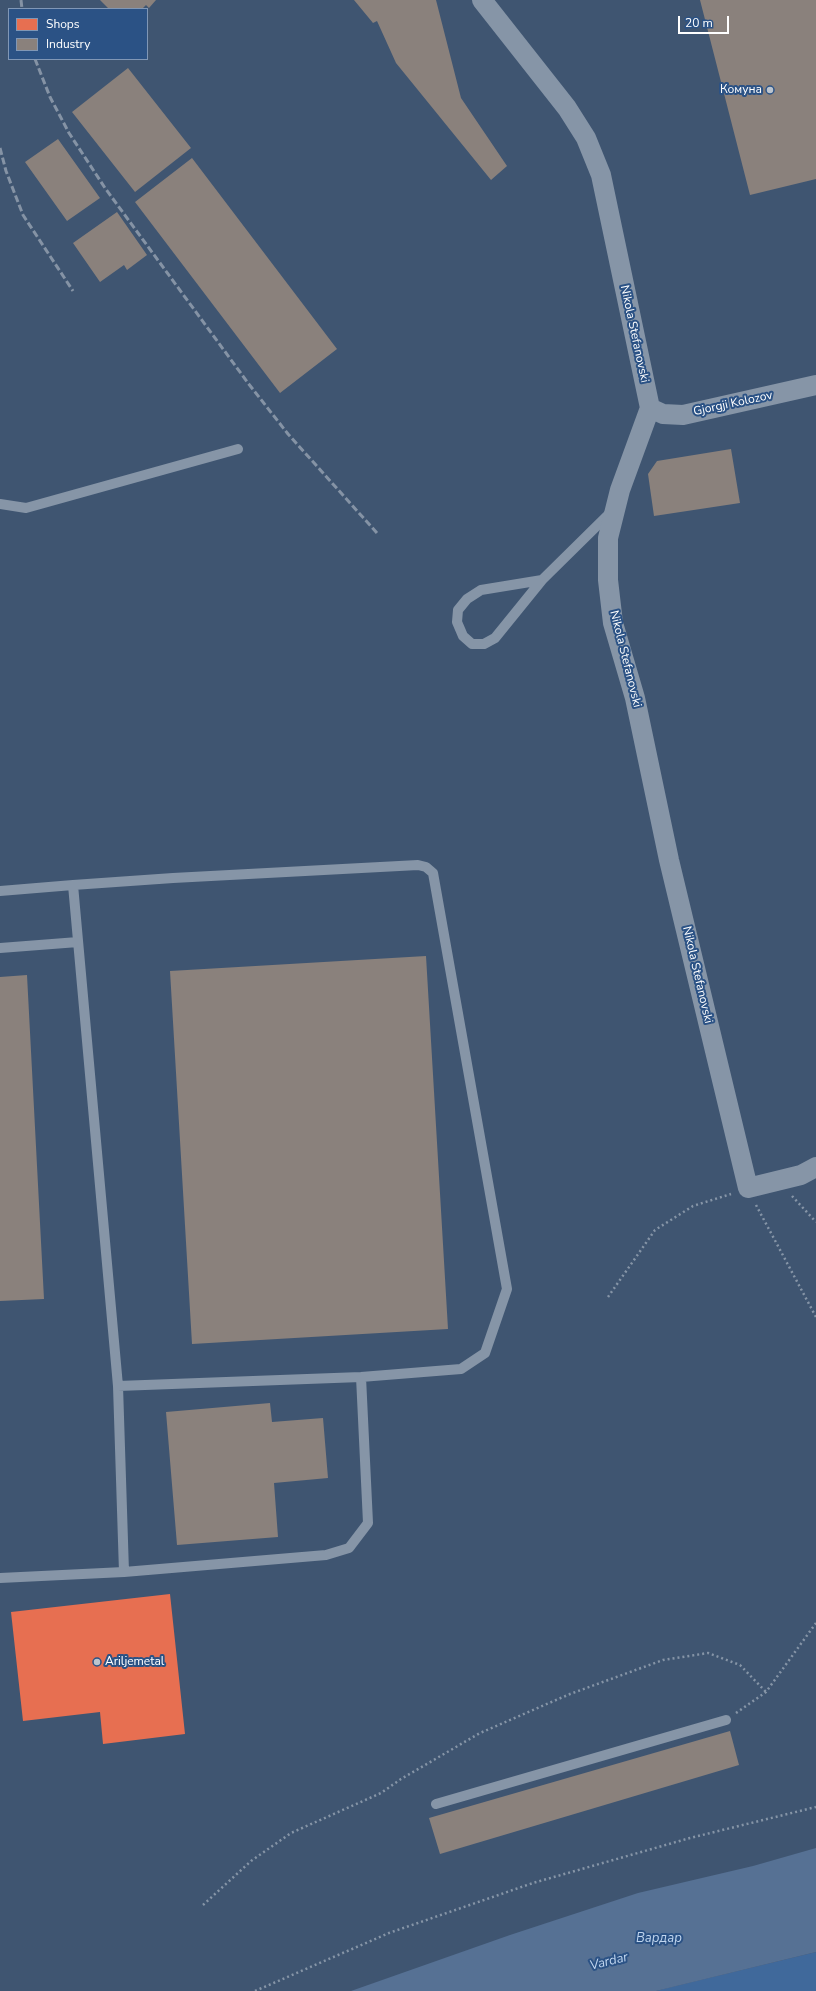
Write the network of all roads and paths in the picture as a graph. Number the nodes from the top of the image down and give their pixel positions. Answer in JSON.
{"nodes":[{"id":1,"x":482,"y":0,"type":"edge"},
{"id":2,"x":816,"y":385,"type":"edge"},
{"id":3,"x":650,"y":408,"type":"junction"},
{"id":4,"x":238,"y":449,"type":"dead end"},
{"id":5,"x":0,"y":504,"type":"edge"},
{"id":6,"x":615,"y":508,"type":"junction"},
{"id":7,"x":542,"y":580,"type":"junction"},
{"id":8,"x":73,"y":885,"type":"junction"},
{"id":9,"x":0,"y":891,"type":"edge"},
{"id":10,"x":78,"y":942,"type":"junction"},
{"id":11,"x":0,"y":948,"type":"edge"},
{"id":12,"x":816,"y":1167,"type":"edge"},
{"id":13,"x":748,"y":1188,"type":"junction"},
{"id":14,"x":608,"y":1297,"type":"dead end"},
{"id":15,"x":816,"y":1317,"type":"edge"},
{"id":16,"x":361,"y":1377,"type":"junction"},
{"id":17,"x":118,"y":1386,"type":"junction"},
{"id":18,"x":124,"y":1572,"type":"junction"},
{"id":19,"x":0,"y":1578,"type":"edge"},
{"id":20,"x":816,"y":1623,"type":"edge"},
{"id":21,"x":766,"y":1692,"type":"junction"},
{"id":22,"x":726,"y":1720,"type":"joint"},
{"id":23,"x":436,"y":1804,"type":"dead end"},
{"id":24,"x":816,"y":1807,"type":"edge"},
{"id":25,"x":203,"y":1905,"type":"dead end"},
{"id":26,"x":254,"y":1991,"type":"edge"}],
"edges":[{"from":1,"to":3,"type":"street","name":"Nikola Stefanovski"},
{"from":2,"to":3,"type":"street","name":"Gjorgji Kolozov"},
{"from":3,"to":6,"type":"street","name":"Nikola Stefanovski"},
{"from":4,"to":5,"type":"lane"},
{"from":6,"to":7,"type":"lane"},
{"from":6,"to":13,"type":"street","name":"Nikola Stefanovski"},
{"from":7,"to":7,"type":"lane"},
{"from":8,"to":9,"type":"lane"},
{"from":8,"to":10,"type":"lane"},
{"from":8,"to":16,"type":"lane"},
{"from":10,"to":11,"type":"lane"},
{"from":10,"to":17,"type":"lane"},
{"from":12,"to":13,"type":"street"},
{"from":13,"to":14,"type":"path"},
{"from":13,"to":15,"type":"path"},
{"from":16,"to":17,"type":"lane"},
{"from":16,"to":18,"type":"lane"},
{"from":17,"to":18,"type":"lane"},
{"from":18,"to":19,"type":"lane"},
{"from":20,"to":21,"type":"path"},
{"from":21,"to":22,"type":"path"},
{"from":21,"to":25,"type":"path"},
{"from":22,"to":23,"type":"lane"},
{"from":24,"to":26,"type":"path"}]}
